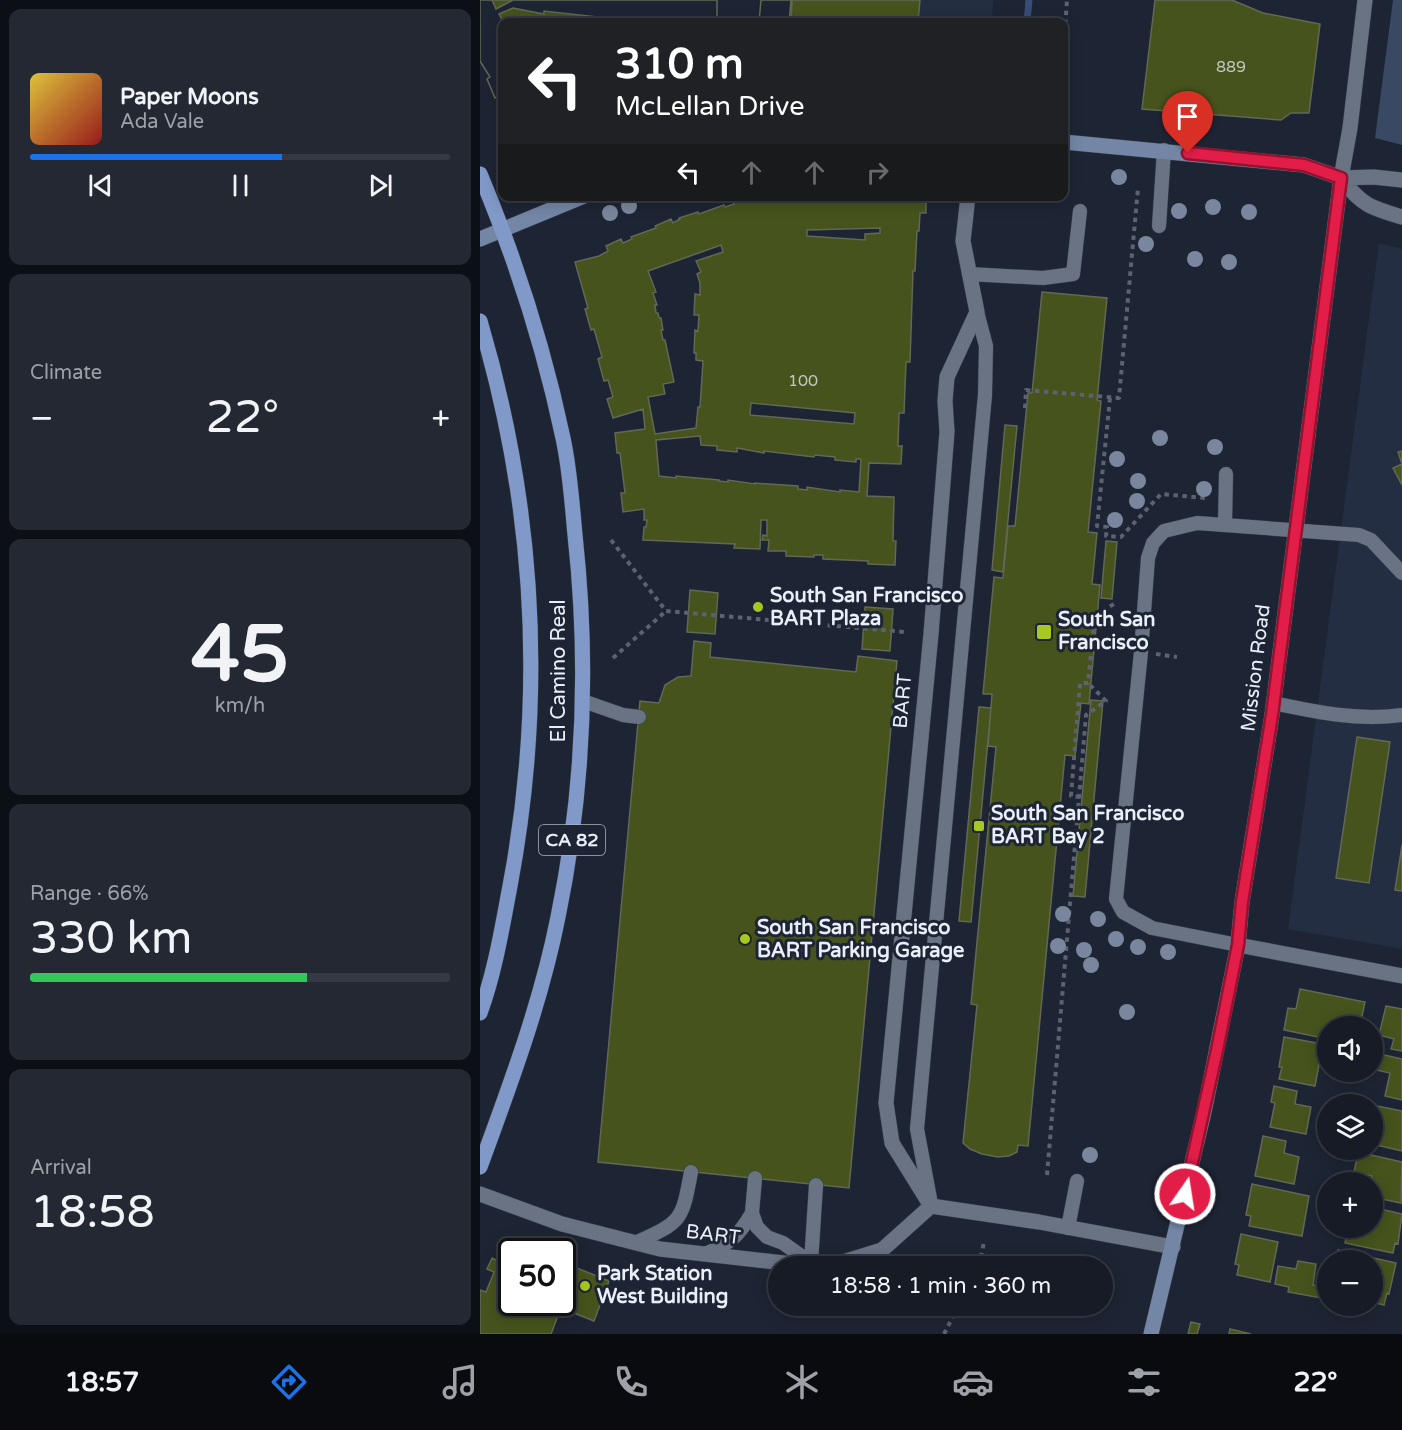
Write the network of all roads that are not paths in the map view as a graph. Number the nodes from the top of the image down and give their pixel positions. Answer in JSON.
{"nodes":[{"id":1,"x":1365,"y":0,"type":"edge"},
{"id":2,"x":1068,"y":142,"type":"edge"},
{"id":3,"x":1164,"y":150,"type":"junction"},
{"id":4,"x":480,"y":174,"type":"edge"},
{"id":5,"x":1341,"y":178,"type":"junction"},
{"id":6,"x":1402,"y":180,"type":"edge"},
{"id":7,"x":572,"y":201,"type":"edge"},
{"id":8,"x":967,"y":201,"type":"edge"},
{"id":9,"x":1080,"y":211,"type":"dead end"},
{"id":10,"x":1402,"y":217,"type":"edge"},
{"id":11,"x":1159,"y":225,"type":"dead end"},
{"id":12,"x":503,"y":230,"type":"junction"},
{"id":13,"x":480,"y":239,"type":"edge"},
{"id":14,"x":969,"y":274,"type":"junction"},
{"id":15,"x":977,"y":312,"type":"junction"},
{"id":16,"x":480,"y":321,"type":"edge"},
{"id":17,"x":1226,"y":474,"type":"dead end"},
{"id":18,"x":1225,"y":525,"type":"junction"},
{"id":19,"x":1294,"y":529,"type":"junction"},
{"id":20,"x":1402,"y":573,"type":"edge"},
{"id":21,"x":583,"y":701,"type":"junction"},
{"id":22,"x":1273,"y":703,"type":"junction"},
{"id":23,"x":1402,"y":715,"type":"edge"},
{"id":24,"x":639,"y":717,"type":"dead end"},
{"id":25,"x":1238,"y":945,"type":"junction"},
{"id":26,"x":1402,"y":976,"type":"edge"},
{"id":27,"x":480,"y":1013,"type":"edge"},
{"id":28,"x":480,"y":1167,"type":"edge"},
{"id":29,"x":691,"y":1172,"type":"dead end"},
{"id":30,"x":755,"y":1178,"type":"dead end"},
{"id":31,"x":1077,"y":1181,"type":"dead end"},
{"id":32,"x":816,"y":1185,"type":"dead end"},
{"id":33,"x":480,"y":1194,"type":"edge"},
{"id":34,"x":931,"y":1206,"type":"junction"},
{"id":35,"x":752,"y":1213,"type":"junction"},
{"id":36,"x":1068,"y":1228,"type":"junction"},
{"id":37,"x":635,"y":1243,"type":"junction"},
{"id":38,"x":1173,"y":1247,"type":"junction"},
{"id":39,"x":703,"y":1255,"type":"junction"},
{"id":40,"x":801,"y":1256,"type":"edge"},
{"id":41,"x":811,"y":1256,"type":"edge"},
{"id":42,"x":863,"y":1256,"type":"edge"},
{"id":43,"x":768,"y":1262,"type":"edge"},
{"id":44,"x":1151,"y":1334,"type":"edge"}],
"edges":[{"from":1,"to":5,"type":"street","name":"Mission Road"},
{"from":2,"to":3,"type":"main road"},
{"from":3,"to":5,"type":"main road"},
{"from":3,"to":11,"type":"lane"},
{"from":4,"to":12,"type":"main road","name":"El Camino Real","number":"CA 82"},
{"from":5,"to":6,"type":"street"},
{"from":5,"to":10,"type":"street"},
{"from":5,"to":19,"type":"main road","name":"Mission Road"},
{"from":7,"to":12,"type":"main road"},
{"from":8,"to":14,"type":"street"},
{"from":9,"to":14,"type":"lane"},
{"from":12,"to":13,"type":"main road"},
{"from":12,"to":21,"type":"main road","name":"El Camino Real","number":"CA 82"},
{"from":14,"to":15,"type":"street"},
{"from":15,"to":34,"type":"lane"},
{"from":15,"to":34,"type":"street","name":"BART"},
{"from":16,"to":27,"type":"main road","name":"El Camino Real","number":"CA 82"},
{"from":17,"to":18,"type":"lane"},
{"from":18,"to":19,"type":"lane"},
{"from":18,"to":25,"type":"lane"},
{"from":19,"to":20,"type":"lane"},
{"from":19,"to":22,"type":"main road","name":"Mission Road"},
{"from":21,"to":24,"type":"lane"},
{"from":21,"to":28,"type":"main road","name":"El Camino Real","number":"CA 82"},
{"from":22,"to":23,"type":"lane"},
{"from":22,"to":25,"type":"main road","name":"Mission Road"},
{"from":25,"to":26,"type":"street"},
{"from":25,"to":38,"type":"main road","name":"Mission Road"},
{"from":29,"to":37,"type":"lane"},
{"from":30,"to":35,"type":"lane"},
{"from":31,"to":36,"type":"lane"},
{"from":32,"to":41,"type":"lane"},
{"from":33,"to":37,"type":"street","name":"BART"},
{"from":34,"to":36,"type":"street"},
{"from":34,"to":42,"type":"street","name":"BART"},
{"from":35,"to":39,"type":"lane"},
{"from":35,"to":40,"type":"lane"},
{"from":36,"to":38,"type":"street"},
{"from":37,"to":39,"type":"street","name":"BART"},
{"from":38,"to":44,"type":"main road","name":"Mission Road"},
{"from":39,"to":43,"type":"street","name":"BART"}]}
